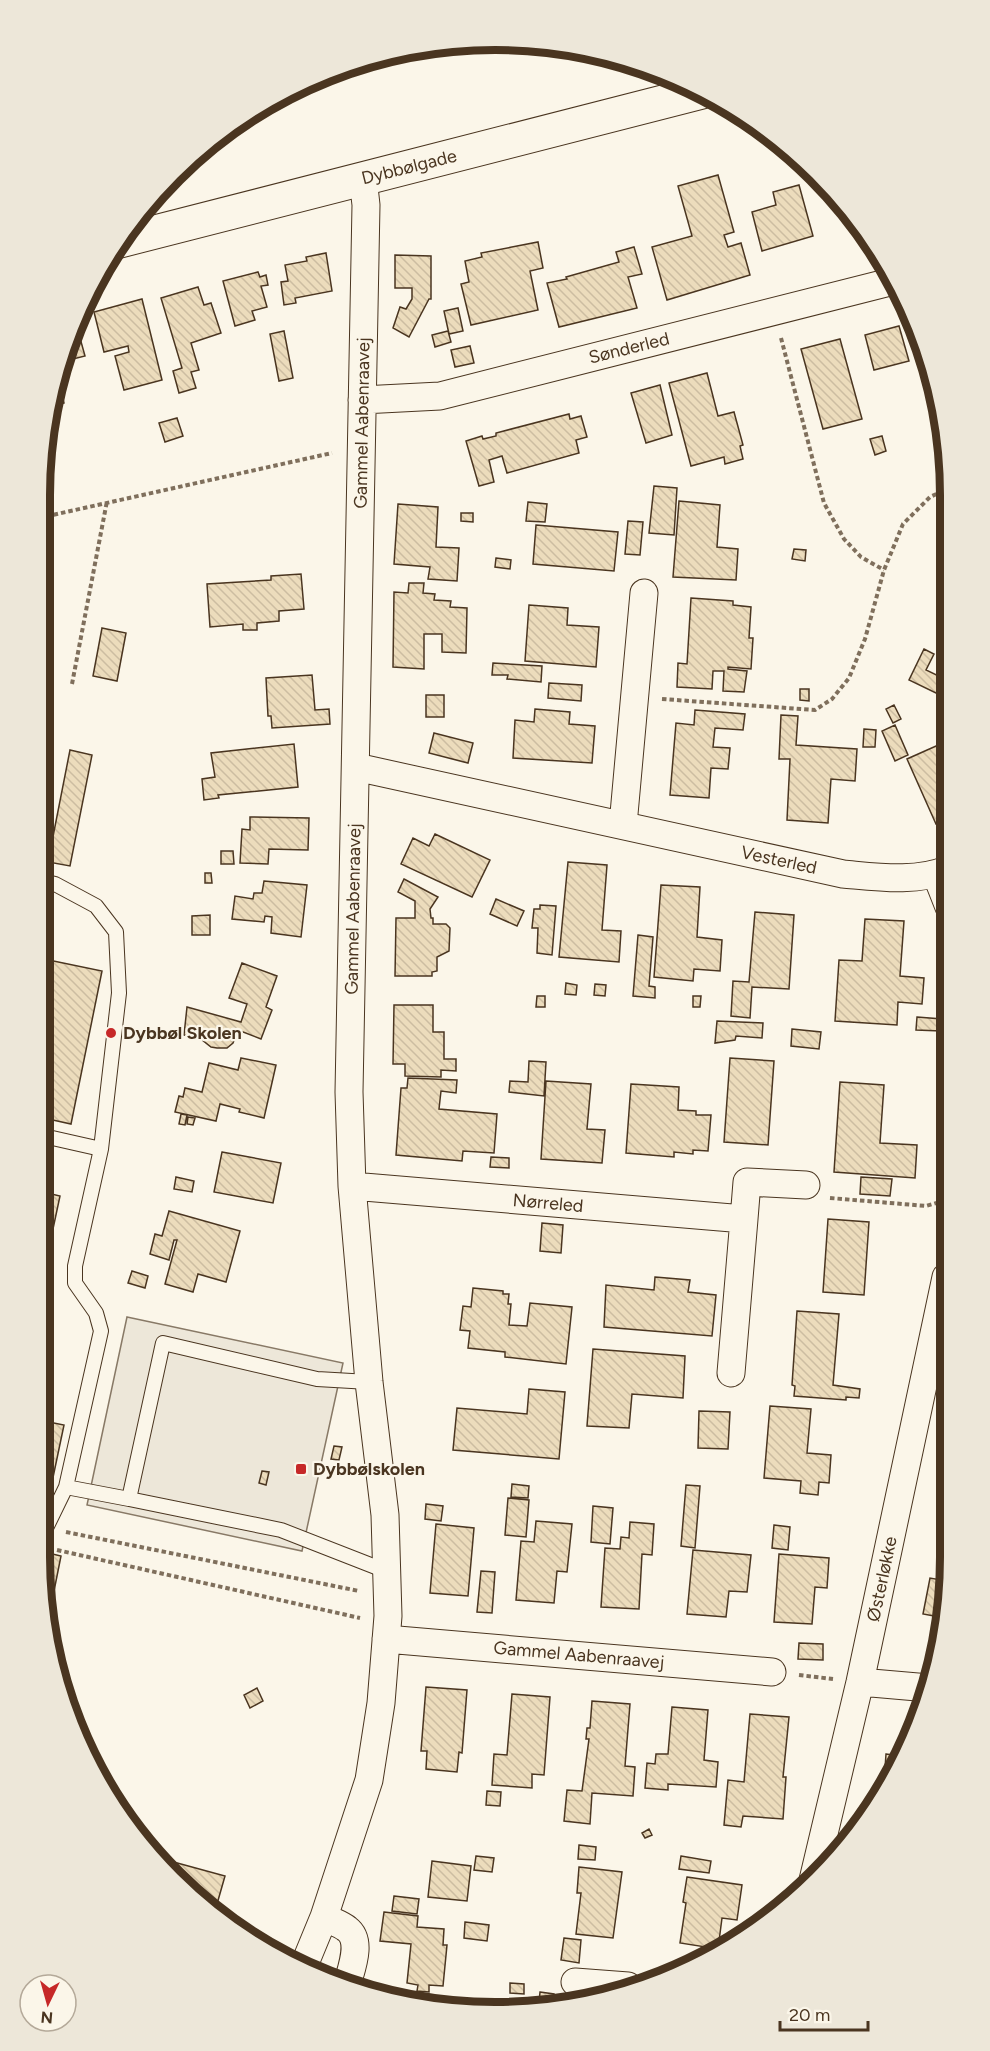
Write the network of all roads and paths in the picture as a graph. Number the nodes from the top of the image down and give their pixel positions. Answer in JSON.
{"nodes":[{"id":1,"x":691,"y":95,"type":"edge"},
{"id":2,"x":363,"y":178,"type":"junction"},
{"id":3,"x":132,"y":238,"type":"edge"},
{"id":4,"x":887,"y":283,"type":"edge"},
{"id":5,"x":774,"y":311,"type":"junction"},
{"id":6,"x":362,"y":400,"type":"junction"},
{"id":7,"x":362,"y":446,"type":"junction"},
{"id":8,"x":940,"y":492,"type":"edge"},
{"id":9,"x":107,"y":501,"type":"junction"},
{"id":10,"x":50,"y":515,"type":"edge"},
{"id":11,"x":884,"y":570,"type":"junction"},
{"id":12,"x":644,"y":593,"type":"dead end"},
{"id":13,"x":72,"y":684,"type":"dead end"},
{"id":14,"x":635,"y":698,"type":"junction"},
{"id":15,"x":356,"y":767,"type":"junction"},
{"id":16,"x":623,"y":825,"type":"junction"},
{"id":17,"x":940,"y":872,"type":"edge"},
{"id":18,"x":50,"y":883,"type":"edge"},
{"id":19,"x":50,"y":1137,"type":"edge"},
{"id":20,"x":101,"y":1149,"type":"junction"},
{"id":21,"x":806,"y":1185,"type":"joint"},
{"id":22,"x":352,"y":1186,"type":"junction"},
{"id":23,"x":940,"y":1202,"type":"edge"},
{"id":24,"x":744,"y":1219,"type":"junction"},
{"id":25,"x":940,"y":1305,"type":"edge"},
{"id":26,"x":731,"y":1373,"type":"dead end"},
{"id":27,"x":369,"y":1382,"type":"junction"},
{"id":28,"x":66,"y":1487,"type":"junction"},
{"id":29,"x":129,"y":1498,"type":"junction"},
{"id":30,"x":50,"y":1519,"type":"edge"},
{"id":31,"x":50,"y":1534,"type":"edge"},
{"id":32,"x":51,"y":1548,"type":"dead end"},
{"id":33,"x":387,"y":1605,"type":"junction"},
{"id":34,"x":772,"y":1672,"type":"joint"},
{"id":35,"x":860,"y":1682,"type":"junction"},
{"id":36,"x":920,"y":1687,"type":"edge"},
{"id":37,"x":817,"y":1864,"type":"edge"},
{"id":38,"x":324,"y":1917,"type":"junction"},
{"id":39,"x":306,"y":1960,"type":"edge"},
{"id":40,"x":349,"y":1977,"type":"edge"},
{"id":41,"x":575,"y":1982,"type":"dead end"},
{"id":42,"x":614,"y":1985,"type":"edge"}],
"edges":[{"from":1,"to":2,"type":"street","name":"Dybbølgade"},
{"from":2,"to":3,"type":"street","name":"Dybbølgade"},
{"from":2,"to":6,"type":"street","name":"Gammel Aabenraavej"},
{"from":4,"to":5,"type":"street","name":"Sønderled"},
{"from":5,"to":6,"type":"street","name":"Sønderled"},
{"from":5,"to":11,"type":"path"},
{"from":6,"to":7,"type":"street","name":"Gammel Aabenraavej"},
{"from":7,"to":9,"type":"path"},
{"from":7,"to":15,"type":"street","name":"Gammel Aabenraavej"},
{"from":8,"to":11,"type":"path"},
{"from":9,"to":10,"type":"path"},
{"from":9,"to":13,"type":"path"},
{"from":11,"to":14,"type":"path"},
{"from":12,"to":14,"type":"street"},
{"from":14,"to":16,"type":"street"},
{"from":15,"to":16,"type":"street","name":"Vesterled"},
{"from":15,"to":22,"type":"street","name":"Gammel Aabenraavej"},
{"from":16,"to":17,"type":"street","name":"Vesterled"},
{"from":18,"to":20,"type":"lane"},
{"from":19,"to":20,"type":"lane"},
{"from":20,"to":28,"type":"lane"},
{"from":21,"to":23,"type":"path"},
{"from":21,"to":24,"type":"street"},
{"from":22,"to":24,"type":"street","name":"Nørreled"},
{"from":22,"to":27,"type":"street","name":"Gammel Aabenraavej"},
{"from":24,"to":26,"type":"street"},
{"from":25,"to":35,"type":"street","name":"Østerløkke"},
{"from":27,"to":29,"type":"lane"},
{"from":27,"to":33,"type":"street","name":"Gammel Aabenraavej"},
{"from":28,"to":29,"type":"lane"},
{"from":28,"to":30,"type":"lane"},
{"from":29,"to":33,"type":"lane"},
{"from":31,"to":33,"type":"path"},
{"from":32,"to":33,"type":"path"},
{"from":33,"to":34,"type":"street","name":"Gammel Aabenraavej"},
{"from":33,"to":38,"type":"street","name":"Gammel Aabenraavej"},
{"from":34,"to":35,"type":"path"},
{"from":35,"to":36,"type":"street"},
{"from":35,"to":37,"type":"street","name":"Østerløkke"},
{"from":38,"to":39,"type":"street","name":"Gammel Aabenraavej"},
{"from":38,"to":40,"type":"street"},
{"from":41,"to":42,"type":"street"}]}
